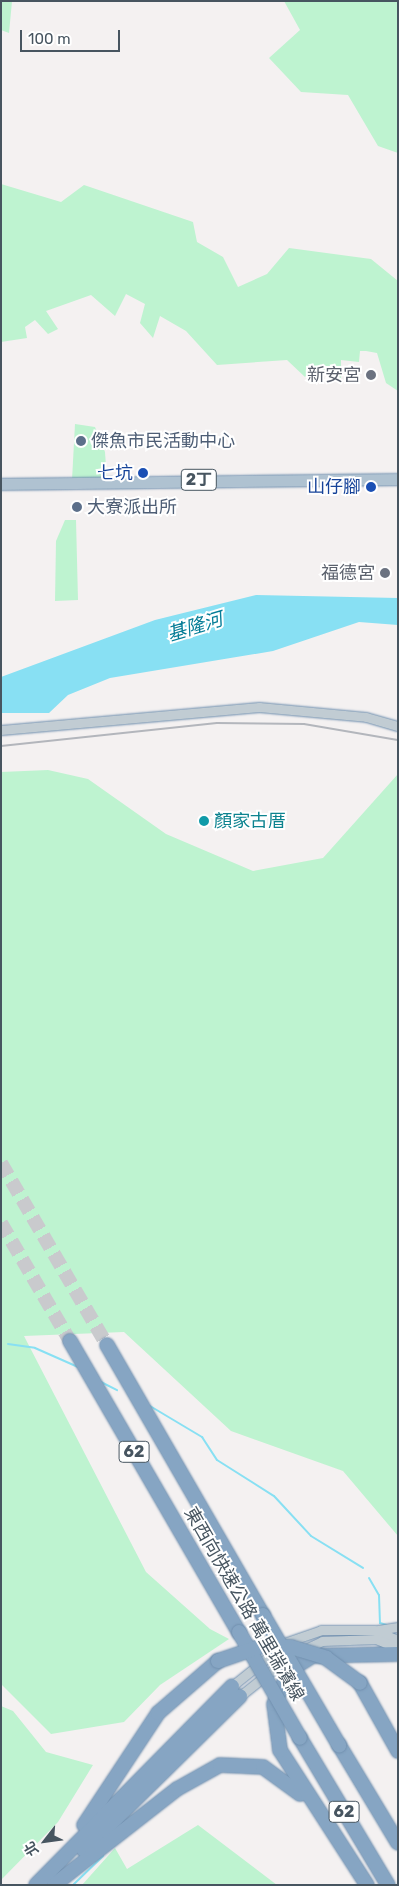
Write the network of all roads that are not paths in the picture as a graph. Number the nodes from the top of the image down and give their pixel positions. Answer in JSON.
{"nodes":[{"id":1,"x":398,"y":479,"type":"edge"},
{"id":2,"x":1,"y":484,"type":"edge"},
{"id":3,"x":398,"y":726,"type":"edge"},
{"id":4,"x":1,"y":730,"type":"edge"},
{"id":5,"x":70,"y":1341,"type":"tunnel mouth"},
{"id":6,"x":107,"y":1346,"type":"tunnel mouth"},
{"id":7,"x":398,"y":1627,"type":"edge"},
{"id":8,"x":374,"y":1630,"type":"junction"},
{"id":9,"x":398,"y":1640,"type":"edge"},
{"id":10,"x":398,"y":1648,"type":"edge"},
{"id":11,"x":398,"y":1654,"type":"edge"},
{"id":12,"x":236,"y":1691,"type":"junction"},
{"id":13,"x":398,"y":1750,"type":"edge"},
{"id":14,"x":326,"y":1825,"type":"junction"},
{"id":15,"x":398,"y":1843,"type":"edge"},
{"id":16,"x":54,"y":1865,"type":"junction"},
{"id":17,"x":36,"y":1885,"type":"edge"},
{"id":18,"x":50,"y":1885,"type":"edge"},
{"id":19,"x":54,"y":1885,"type":"edge"},
{"id":20,"x":366,"y":1885,"type":"edge"},
{"id":21,"x":388,"y":1885,"type":"edge"}],
"edges":[{"from":1,"to":2,"type":"main road","number":"2丁"},
{"from":3,"to":4,"type":"street"},
{"from":5,"to":21,"type":"highway","name":"東西向快速公路 萬里瑞濱線","number":"62","bridge":true},
{"from":6,"to":15,"type":"highway","name":"東西向快速公路 萬里瑞濱線","number":"62","bridge":true},
{"from":7,"to":8,"type":"street"},
{"from":8,"to":9,"type":"street"},
{"from":8,"to":12,"type":"street"},
{"from":10,"to":12,"type":"street"},
{"from":11,"to":14,"type":"highway"},
{"from":12,"to":16,"type":"highway"},
{"from":12,"to":18,"type":"highway"},
{"from":13,"to":16,"type":"highway","bridge":true},
{"from":14,"to":19,"type":"highway"},
{"from":14,"to":20,"type":"highway"},
{"from":16,"to":17,"type":"highway"}]}
